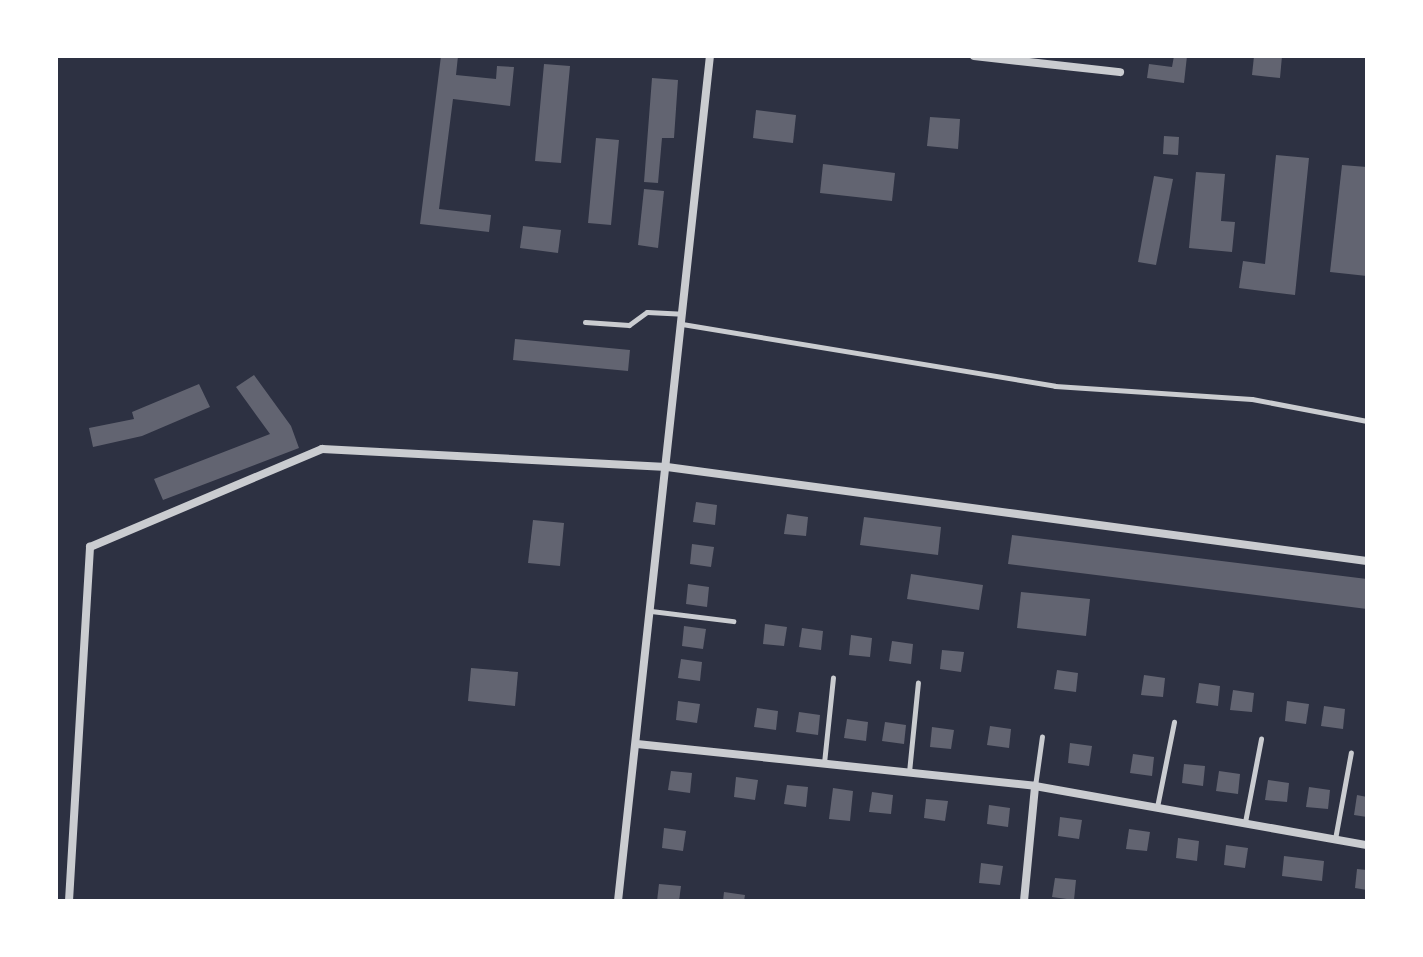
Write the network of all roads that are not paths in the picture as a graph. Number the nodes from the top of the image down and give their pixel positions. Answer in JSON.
{"nodes":[{"id":1,"x":710,"y":56,"type":"edge"},
{"id":2,"x":974,"y":56,"type":"edge"},
{"id":3,"x":1120,"y":72,"type":"dead end"},
{"id":4,"x":683,"y":319,"type":"junction"},
{"id":5,"x":585,"y":322,"type":"dead end"},
{"id":6,"x":1367,"y":421,"type":"edge"},
{"id":7,"x":667,"y":467,"type":"junction"},
{"id":8,"x":1367,"y":561,"type":"edge"},
{"id":9,"x":651,"y":611,"type":"junction"},
{"id":10,"x":733,"y":621,"type":"dead end"},
{"id":11,"x":833,"y":677,"type":"dead end"},
{"id":12,"x":918,"y":682,"type":"dead end"},
{"id":13,"x":1174,"y":722,"type":"dead end"},
{"id":14,"x":1042,"y":736,"type":"dead end"},
{"id":15,"x":1261,"y":739,"type":"dead end"},
{"id":16,"x":637,"y":744,"type":"junction"},
{"id":17,"x":1351,"y":752,"type":"dead end"},
{"id":18,"x":824,"y":764,"type":"junction"},
{"id":19,"x":909,"y":773,"type":"junction"},
{"id":20,"x":1035,"y":786,"type":"junction"},
{"id":21,"x":1157,"y":808,"type":"junction"},
{"id":22,"x":1244,"y":823,"type":"junction"},
{"id":23,"x":1334,"y":840,"type":"junction"},
{"id":24,"x":1367,"y":845,"type":"edge"},
{"id":25,"x":69,"y":901,"type":"edge"},
{"id":26,"x":618,"y":901,"type":"edge"},
{"id":27,"x":1024,"y":901,"type":"edge"}],
"edges":[{"from":1,"to":4,"type":"street"},
{"from":2,"to":3,"type":"street"},
{"from":4,"to":5,"type":"lane"},
{"from":4,"to":6,"type":"lane"},
{"from":4,"to":7,"type":"street"},
{"from":7,"to":8,"type":"street"},
{"from":7,"to":9,"type":"street"},
{"from":7,"to":25,"type":"street"},
{"from":9,"to":10,"type":"lane"},
{"from":9,"to":16,"type":"street"},
{"from":11,"to":18,"type":"lane"},
{"from":12,"to":19,"type":"lane"},
{"from":13,"to":21,"type":"lane"},
{"from":14,"to":20,"type":"lane"},
{"from":15,"to":22,"type":"lane"},
{"from":16,"to":18,"type":"street"},
{"from":16,"to":26,"type":"street"},
{"from":17,"to":23,"type":"lane"},
{"from":18,"to":19,"type":"street"},
{"from":19,"to":20,"type":"street"},
{"from":20,"to":21,"type":"street"},
{"from":20,"to":27,"type":"street"},
{"from":21,"to":22,"type":"street"},
{"from":22,"to":23,"type":"street"},
{"from":23,"to":24,"type":"street"}]}
